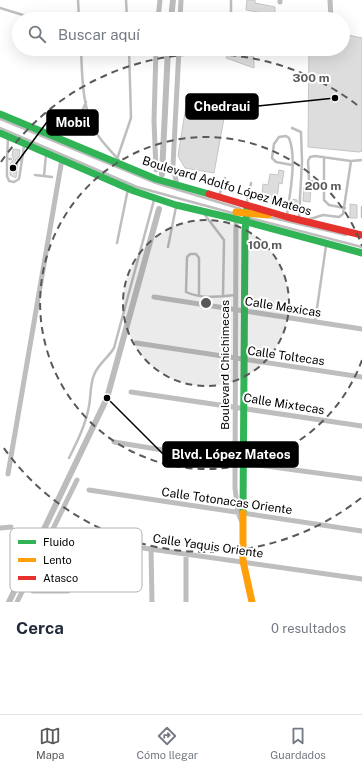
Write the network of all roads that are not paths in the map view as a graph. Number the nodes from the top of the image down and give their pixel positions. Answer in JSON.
{"nodes":[{"id":1,"x":78,"y":0,"type":"edge"},
{"id":2,"x":126,"y":0,"type":"edge"},
{"id":3,"x":160,"y":0,"type":"edge"},
{"id":4,"x":181,"y":0,"type":"edge"},
{"id":5,"x":231,"y":0,"type":"edge"},
{"id":6,"x":330,"y":0,"type":"edge"},
{"id":7,"x":0,"y":8,"type":"edge"},
{"id":8,"x":13,"y":12,"type":"edge"},
{"id":9,"x":79,"y":12,"type":"edge"},
{"id":10,"x":127,"y":12,"type":"edge"},
{"id":11,"x":159,"y":12,"type":"edge"},
{"id":12,"x":180,"y":12,"type":"edge"},
{"id":13,"x":231,"y":12,"type":"edge"},
{"id":14,"x":331,"y":12,"type":"edge"},
{"id":15,"x":82,"y":56,"type":"edge"},
{"id":16,"x":129,"y":56,"type":"edge"},
{"id":17,"x":156,"y":56,"type":"edge"},
{"id":18,"x":179,"y":56,"type":"edge"},
{"id":19,"x":86,"y":102,"type":"junction"},
{"id":20,"x":0,"y":114,"type":"edge"},
{"id":21,"x":0,"y":119,"type":"edge"},
{"id":22,"x":0,"y":128,"type":"edge"},
{"id":23,"x":292,"y":128,"type":"dead end"},
{"id":24,"x":0,"y":133,"type":"edge"},
{"id":25,"x":50,"y":135,"type":"junction"},
{"id":26,"x":9,"y":137,"type":"junction"},
{"id":27,"x":25,"y":144,"type":"junction"},
{"id":28,"x":47,"y":153,"type":"junction"},
{"id":29,"x":324,"y":157,"type":"junction"},
{"id":30,"x":117,"y":158,"type":"junction"},
{"id":31,"x":7,"y":159,"type":"junction"},
{"id":32,"x":11,"y":159,"type":"dead end"},
{"id":33,"x":62,"y":159,"type":"junction"},
{"id":34,"x":362,"y":160,"type":"edge"},
{"id":35,"x":351,"y":161,"type":"junction"},
{"id":36,"x":292,"y":165,"type":"junction"},
{"id":37,"x":123,"y":166,"type":"junction"},
{"id":38,"x":156,"y":170,"type":"dead end"},
{"id":39,"x":36,"y":175,"type":"dead end"},
{"id":40,"x":44,"y":176,"type":"junction"},
{"id":41,"x":52,"y":177,"type":"dead end"},
{"id":42,"x":225,"y":178,"type":"dead end"},
{"id":43,"x":251,"y":183,"type":"dead end"},
{"id":44,"x":177,"y":186,"type":"junction"},
{"id":45,"x":323,"y":186,"type":"junction"},
{"id":46,"x":128,"y":189,"type":"junction"},
{"id":47,"x":219,"y":197,"type":"junction"},
{"id":48,"x":155,"y":198,"type":"junction"},
{"id":49,"x":176,"y":205,"type":"junction"},
{"id":50,"x":345,"y":208,"type":"junction"},
{"id":51,"x":362,"y":208,"type":"edge"},
{"id":52,"x":237,"y":211,"type":"junction"},
{"id":53,"x":203,"y":212,"type":"junction"},
{"id":54,"x":275,"y":213,"type":"junction"},
{"id":55,"x":246,"y":214,"type":"junction"},
{"id":56,"x":259,"y":215,"type":"junction"},
{"id":57,"x":287,"y":217,"type":"junction"},
{"id":58,"x":362,"y":217,"type":"edge"},
{"id":59,"x":301,"y":220,"type":"junction"},
{"id":60,"x":362,"y":235,"type":"edge"},
{"id":61,"x":362,"y":239,"type":"edge"},
{"id":62,"x":117,"y":243,"type":"dead end"},
{"id":63,"x":326,"y":243,"type":"junction"},
{"id":64,"x":168,"y":247,"type":"dead end"},
{"id":65,"x":362,"y":247,"type":"edge"},
{"id":66,"x":362,"y":253,"type":"edge"},
{"id":67,"x":198,"y":295,"type":"junction"},
{"id":68,"x":236,"y":295,"type":"junction"},
{"id":69,"x":223,"y":296,"type":"junction"},
{"id":70,"x":154,"y":297,"type":"dead end"},
{"id":71,"x":236,"y":310,"type":"junction"},
{"id":72,"x":245,"y":312,"type":"junction"},
{"id":73,"x":315,"y":322,"type":"junction"},
{"id":74,"x":362,"y":329,"type":"edge"},
{"id":75,"x":136,"y":343,"type":"dead end"},
{"id":76,"x":236,"y":359,"type":"junction"},
{"id":77,"x":245,"y":361,"type":"junction"},
{"id":78,"x":362,"y":377,"type":"edge"},
{"id":79,"x":131,"y":392,"type":"dead end"},
{"id":80,"x":236,"y":406,"type":"junction"},
{"id":81,"x":244,"y":408,"type":"junction"},
{"id":82,"x":362,"y":426,"type":"edge"},
{"id":83,"x":114,"y":442,"type":"dead end"},
{"id":84,"x":69,"y":458,"type":"dead end"},
{"id":85,"x":239,"y":462,"type":"junction"},
{"id":86,"x":8,"y":474,"type":"dead end"},
{"id":87,"x":362,"y":479,"type":"edge"},
{"id":88,"x":77,"y":480,"type":"dead end"},
{"id":89,"x":89,"y":490,"type":"dead end"},
{"id":90,"x":241,"y":514,"type":"junction"},
{"id":91,"x":0,"y":528,"type":"edge"},
{"id":92,"x":11,"y":528,"type":"dead end"},
{"id":93,"x":54,"y":528,"type":"edge"},
{"id":94,"x":362,"y":531,"type":"edge"},
{"id":95,"x":142,"y":547,"type":"edge"},
{"id":96,"x":151,"y":548,"type":"junction"},
{"id":97,"x":186,"y":554,"type":"junction"},
{"id":98,"x":243,"y":561,"type":"junction"},
{"id":99,"x":362,"y":579,"type":"edge"},
{"id":100,"x":22,"y":592,"type":"edge"},
{"id":101,"x":17,"y":602,"type":"edge"},
{"id":102,"x":152,"y":602,"type":"edge"},
{"id":103,"x":186,"y":602,"type":"edge"},
{"id":104,"x":252,"y":602,"type":"edge"}],
"edges":[{"from":1,"to":9,"type":"lane"},
{"from":2,"to":10,"type":"lane"},
{"from":3,"to":11,"type":"street"},
{"from":4,"to":12,"type":"street"},
{"from":5,"to":13,"type":"lane"},
{"from":6,"to":14,"type":"street"},
{"from":7,"to":8,"type":"lane"},
{"from":15,"to":19,"type":"lane"},
{"from":16,"to":30,"type":"lane"},
{"from":17,"to":38,"type":"street"},
{"from":18,"to":44,"type":"street"},
{"from":19,"to":25,"type":"lane"},
{"from":19,"to":30,"type":"lane"},
{"from":20,"to":25,"type":"main road","name":"Boulevard Adolfo López Mateos"},
{"from":21,"to":52,"type":"lane"},
{"from":22,"to":52,"type":"lane"},
{"from":23,"to":59,"type":"lane"},
{"from":24,"to":26,"type":"main road","name":"Boulevard Adolfo López Mateos"},
{"from":25,"to":37,"type":"main road","name":"Boulevard Adolfo López Mateos"},
{"from":26,"to":27,"type":"main road","name":"Boulevard Adolfo López Mateos"},
{"from":26,"to":31,"type":"lane"},
{"from":27,"to":28,"type":"main road","name":"Boulevard Adolfo López Mateos"},
{"from":27,"to":31,"type":"lane"},
{"from":28,"to":33,"type":"main road","name":"Boulevard Adolfo López Mateos"},
{"from":28,"to":40,"type":"lane"},
{"from":29,"to":35,"type":"lane"},
{"from":29,"to":45,"type":"lane"},
{"from":29,"to":45,"type":"lane"},
{"from":30,"to":37,"type":"lane"},
{"from":31,"to":32,"type":"lane"},
{"from":33,"to":46,"type":"main road","name":"Boulevard Adolfo López Mateos"},
{"from":33,"to":86,"type":"street"},
{"from":34,"to":35,"type":"lane"},
{"from":35,"to":50,"type":"lane"},
{"from":36,"to":36,"type":"lane"},
{"from":36,"to":57,"type":"lane"},
{"from":37,"to":44,"type":"main road","name":"Boulevard Adolfo López Mateos"},
{"from":39,"to":40,"type":"lane"},
{"from":40,"to":41,"type":"lane"},
{"from":42,"to":47,"type":"lane"},
{"from":43,"to":55,"type":"lane"},
{"from":44,"to":47,"type":"main road","name":"Boulevard Adolfo López Mateos"},
{"from":45,"to":50,"type":"lane"},
{"from":46,"to":48,"type":"main road","name":"Boulevard Adolfo López Mateos"},
{"from":46,"to":62,"type":"lane"},
{"from":47,"to":52,"type":"main road","name":"Boulevard Adolfo López Mateos"},
{"from":48,"to":49,"type":"main road","name":"Boulevard Adolfo López Mateos"},
{"from":48,"to":84,"type":"lane"},
{"from":49,"to":53,"type":"main road","name":"Boulevard Adolfo López Mateos"},
{"from":49,"to":64,"type":"lane"},
{"from":50,"to":59,"type":"lane"},
{"from":51,"to":58,"type":"lane"},
{"from":52,"to":53,"type":"main road","name":"Boulevard Adolfo López Mateos"},
{"from":52,"to":55,"type":"main road","name":"Boulevard Adolfo López Mateos"},
{"from":52,"to":55,"type":"main road","name":"Boulevard Adolfo López Mateos"},
{"from":52,"to":68,"type":"street","name":"Boulevard Chichimecas"},
{"from":53,"to":69,"type":"lane"},
{"from":54,"to":55,"type":"main road","name":"Boulevard Adolfo López Mateos"},
{"from":54,"to":56,"type":"main road"},
{"from":54,"to":57,"type":"main road","name":"Boulevard Adolfo López Mateos"},
{"from":55,"to":56,"type":"main road"},
{"from":55,"to":63,"type":"main road","name":"Boulevard Adolfo López Mateos"},
{"from":55,"to":65,"type":"lane"},
{"from":55,"to":72,"type":"main road","name":"Boulevard Chichimecas"},
{"from":56,"to":61,"type":"lane"},
{"from":57,"to":59,"type":"main road","name":"Boulevard Adolfo López Mateos"},
{"from":59,"to":60,"type":"main road","name":"Boulevard Adolfo López Mateos"},
{"from":63,"to":66,"type":"main road","name":"Boulevard Adolfo López Mateos"},
{"from":63,"to":73,"type":"lane"},
{"from":67,"to":67,"type":"lane"},
{"from":67,"to":69,"type":"lane"},
{"from":68,"to":69,"type":"lane"},
{"from":68,"to":71,"type":"street","name":"Boulevard Chichimecas"},
{"from":70,"to":71,"type":"street","name":"Calle Mexicas"},
{"from":71,"to":72,"type":"street","name":"Calle Mexicas"},
{"from":71,"to":76,"type":"street","name":"Boulevard Chichimecas"},
{"from":72,"to":73,"type":"street","name":"Calle Mexicas"},
{"from":72,"to":77,"type":"main road","name":"Boulevard Chichimecas"},
{"from":73,"to":74,"type":"street","name":"Calle Mexicas"},
{"from":75,"to":76,"type":"street","name":"Calle Toltecas"},
{"from":76,"to":77,"type":"street","name":"Calle Toltecas"},
{"from":76,"to":80,"type":"street","name":"Boulevard Chichimecas"},
{"from":77,"to":78,"type":"street","name":"Calle Toltecas"},
{"from":77,"to":81,"type":"main road","name":"Boulevard Chichimecas"},
{"from":79,"to":80,"type":"street","name":"Calle Mixtecas"},
{"from":80,"to":81,"type":"street","name":"Calle Mixtecas"},
{"from":80,"to":85,"type":"street","name":"Boulevard Chichimecas"},
{"from":81,"to":82,"type":"street","name":"Calle Mixtecas"},
{"from":81,"to":85,"type":"main road","name":"Boulevard Chichimecas"},
{"from":83,"to":85,"type":"street"},
{"from":85,"to":87,"type":"street"},
{"from":85,"to":90,"type":"main road","name":"Boulevard Chichimecas"},
{"from":88,"to":93,"type":"street"},
{"from":89,"to":90,"type":"street","name":"Calle Totonacas Oriente"},
{"from":90,"to":94,"type":"street","name":"Calle Totonacas Oriente"},
{"from":90,"to":98,"type":"main road","name":"Boulevard Chichimecas"},
{"from":91,"to":92,"type":"street"},
{"from":95,"to":96,"type":"street","name":"Calle Yaquis Oriente"},
{"from":96,"to":97,"type":"street","name":"Calle Yaquis Oriente"},
{"from":96,"to":102,"type":"street"},
{"from":97,"to":98,"type":"street","name":"Calle Yaquis Oriente"},
{"from":97,"to":103,"type":"street"},
{"from":98,"to":99,"type":"street","name":"Calle Yaquis Oriente"},
{"from":98,"to":104,"type":"main road","name":"Boulevard Chichimecas"},
{"from":100,"to":101,"type":"street"}]}
